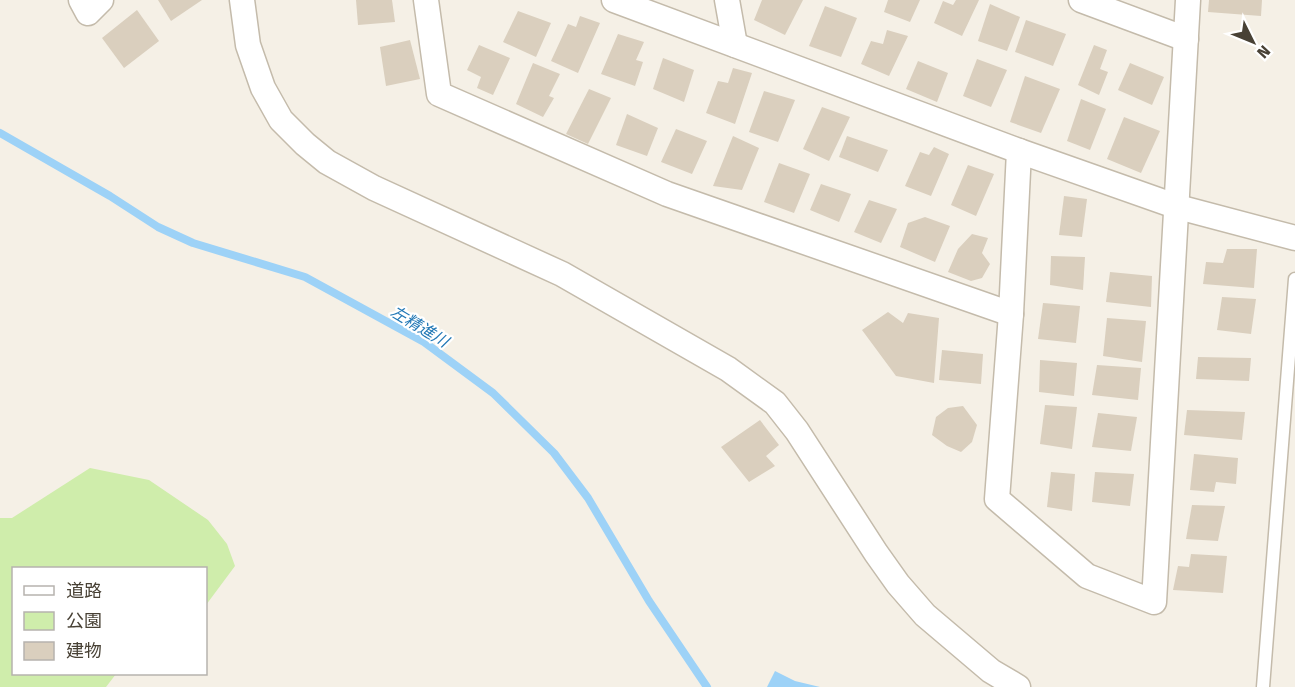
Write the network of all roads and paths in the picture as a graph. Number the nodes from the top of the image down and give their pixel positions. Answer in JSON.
{"nodes":[{"id":1,"x":81,"y":0,"type":"edge"},
{"id":2,"x":101,"y":0,"type":"edge"},
{"id":3,"x":242,"y":0,"type":"edge"},
{"id":4,"x":426,"y":0,"type":"edge"},
{"id":5,"x":614,"y":0,"type":"edge"},
{"id":6,"x":727,"y":0,"type":"edge"},
{"id":7,"x":1081,"y":0,"type":"edge"},
{"id":8,"x":1188,"y":0,"type":"edge"},
{"id":9,"x":1186,"y":39,"type":"junction"},
{"id":10,"x":735,"y":45,"type":"junction"},
{"id":11,"x":1019,"y":151,"type":"junction"},
{"id":12,"x":1178,"y":207,"type":"junction"},
{"id":13,"x":1295,"y":238,"type":"edge"},
{"id":14,"x":1295,"y":279,"type":"edge"},
{"id":15,"x":1011,"y":314,"type":"junction"},
{"id":16,"x":1018,"y":687,"type":"edge"},
{"id":17,"x":1263,"y":687,"type":"edge"}],
"edges":[{"from":1,"to":2,"type":"street"},
{"from":3,"to":16,"type":"street"},
{"from":4,"to":15,"type":"street"},
{"from":5,"to":10,"type":"street"},
{"from":6,"to":10,"type":"street"},
{"from":7,"to":9,"type":"street"},
{"from":8,"to":9,"type":"street"},
{"from":9,"to":12,"type":"street"},
{"from":10,"to":11,"type":"street"},
{"from":11,"to":12,"type":"street"},
{"from":11,"to":15,"type":"street"},
{"from":12,"to":13,"type":"street"},
{"from":12,"to":15,"type":"street"},
{"from":14,"to":17,"type":"lane"}]}
